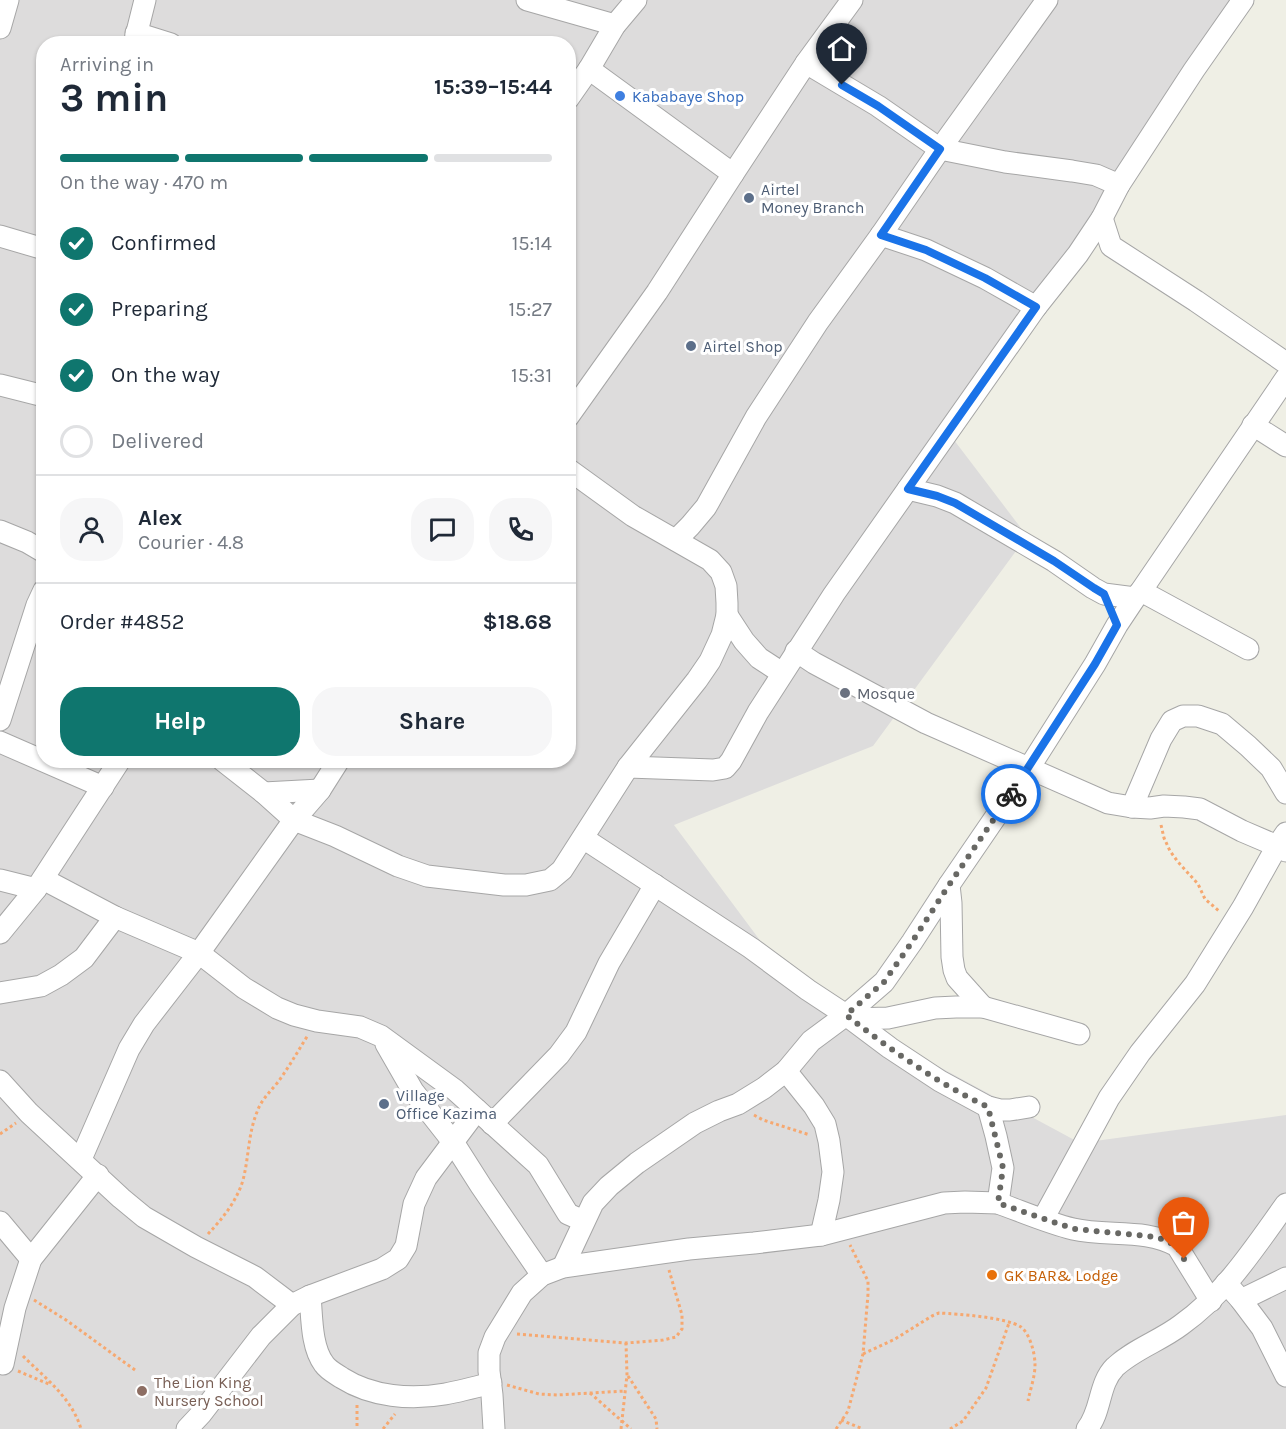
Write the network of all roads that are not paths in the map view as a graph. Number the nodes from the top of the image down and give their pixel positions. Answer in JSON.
{"nodes":[{"id":1,"x":8,"y":0,"type":"edge"},
{"id":2,"x":145,"y":0,"type":"edge"},
{"id":3,"x":527,"y":0,"type":"edge"},
{"id":4,"x":636,"y":0,"type":"edge"},
{"id":5,"x":852,"y":0,"type":"edge"},
{"id":6,"x":1047,"y":0,"type":"edge"},
{"id":7,"x":1242,"y":0,"type":"edge"},
{"id":8,"x":615,"y":25,"type":"junction"},
{"id":9,"x":0,"y":28,"type":"edge"},
{"id":10,"x":136,"y":36,"type":"edge"},
{"id":11,"x":807,"y":63,"type":"junction"},
{"id":12,"x":589,"y":69,"type":"junction"},
{"id":13,"x":576,"y":88,"type":"edge"},
{"id":14,"x":940,"y":149,"type":"junction"},
{"id":15,"x":733,"y":174,"type":"junction"},
{"id":16,"x":1119,"y":185,"type":"junction"},
{"id":17,"x":1101,"y":218,"type":"junction"},
{"id":18,"x":881,"y":235,"type":"junction"},
{"id":19,"x":0,"y":236,"type":"edge"},
{"id":20,"x":1111,"y":246,"type":"junction"},
{"id":21,"x":36,"y":247,"type":"edge"},
{"id":22,"x":1078,"y":254,"type":"junction"},
{"id":23,"x":1036,"y":307,"type":"junction"},
{"id":24,"x":1286,"y":363,"type":"edge"},
{"id":25,"x":1286,"y":378,"type":"edge"},
{"id":26,"x":0,"y":385,"type":"edge"},
{"id":27,"x":36,"y":394,"type":"edge"},
{"id":28,"x":576,"y":405,"type":"edge"},
{"id":29,"x":1253,"y":425,"type":"junction"},
{"id":30,"x":1286,"y":446,"type":"edge"},
{"id":31,"x":576,"y":475,"type":"edge"},
{"id":32,"x":908,"y":489,"type":"junction"},
{"id":33,"x":0,"y":531,"type":"edge"},
{"id":34,"x":676,"y":540,"type":"junction"},
{"id":35,"x":36,"y":547,"type":"edge"},
{"id":36,"x":1104,"y":594,"type":"junction"},
{"id":37,"x":1138,"y":594,"type":"junction"},
{"id":38,"x":36,"y":608,"type":"edge"},
{"id":39,"x":727,"y":615,"type":"junction"},
{"id":40,"x":1117,"y":625,"type":"junction"},
{"id":41,"x":1248,"y":649,"type":"dead end"},
{"id":42,"x":796,"y":651,"type":"junction"},
{"id":43,"x":782,"y":673,"type":"junction"},
{"id":44,"x":0,"y":720,"type":"edge"},
{"id":45,"x":0,"y":742,"type":"edge"},
{"id":46,"x":36,"y":758,"type":"edge"},
{"id":47,"x":628,"y":767,"type":"junction"},
{"id":48,"x":60,"y":768,"type":"edge"},
{"id":49,"x":115,"y":768,"type":"edge"},
{"id":50,"x":232,"y":768,"type":"edge"},
{"id":51,"x":334,"y":768,"type":"edge"},
{"id":52,"x":1029,"y":768,"type":"junction"},
{"id":53,"x":103,"y":787,"type":"junction"},
{"id":54,"x":320,"y":790,"type":"junction"},
{"id":55,"x":264,"y":793,"type":"junction"},
{"id":56,"x":1286,"y":793,"type":"edge"},
{"id":57,"x":1141,"y":808,"type":"junction"},
{"id":58,"x":294,"y":820,"type":"junction"},
{"id":59,"x":583,"y":838,"type":"junction"},
{"id":60,"x":1283,"y":843,"type":"edge"},
{"id":61,"x":0,"y":880,"type":"edge"},
{"id":62,"x":39,"y":884,"type":"junction"},
{"id":63,"x":655,"y":885,"type":"junction"},
{"id":64,"x":949,"y":885,"type":"junction"},
{"id":65,"x":115,"y":917,"type":"junction"},
{"id":66,"x":0,"y":933,"type":"edge"},
{"id":67,"x":198,"y":953,"type":"junction"},
{"id":68,"x":0,"y":993,"type":"edge"},
{"id":69,"x":983,"y":1008,"type":"junction"},
{"id":70,"x":849,"y":1017,"type":"junction"},
{"id":71,"x":1079,"y":1034,"type":"dead end"},
{"id":72,"x":381,"y":1036,"type":"junction"},
{"id":73,"x":786,"y":1071,"type":"junction"},
{"id":74,"x":0,"y":1081,"type":"edge"},
{"id":75,"x":988,"y":1107,"type":"junction"},
{"id":76,"x":1029,"y":1107,"type":"dead end"},
{"id":77,"x":485,"y":1117,"type":"junction"},
{"id":78,"x":453,"y":1142,"type":"junction"},
{"id":79,"x":81,"y":1159,"type":"junction"},
{"id":80,"x":98,"y":1176,"type":"junction"},
{"id":81,"x":998,"y":1203,"type":"junction"},
{"id":82,"x":1286,"y":1204,"type":"edge"},
{"id":83,"x":1043,"y":1219,"type":"junction"},
{"id":84,"x":584,"y":1221,"type":"junction"},
{"id":85,"x":0,"y":1222,"type":"edge"},
{"id":86,"x":838,"y":1231,"type":"junction"},
{"id":87,"x":32,"y":1259,"type":"junction"},
{"id":88,"x":563,"y":1267,"type":"junction"},
{"id":89,"x":543,"y":1275,"type":"junction"},
{"id":90,"x":1286,"y":1278,"type":"edge"},
{"id":91,"x":1226,"y":1283,"type":"junction"},
{"id":92,"x":301,"y":1300,"type":"junction"},
{"id":93,"x":1241,"y":1300,"type":"junction"},
{"id":94,"x":1210,"y":1301,"type":"junction"},
{"id":95,"x":3,"y":1364,"type":"road end"},
{"id":96,"x":1286,"y":1376,"type":"edge"},
{"id":97,"x":490,"y":1383,"type":"junction"},
{"id":98,"x":187,"y":1429,"type":"edge"},
{"id":99,"x":494,"y":1429,"type":"edge"},
{"id":100,"x":1087,"y":1429,"type":"edge"}],
"edges":[{"from":1,"to":9,"type":"street"},
{"from":2,"to":10,"type":"street"},
{"from":3,"to":8,"type":"street"},
{"from":4,"to":8,"type":"street"},
{"from":5,"to":11,"type":"street"},
{"from":6,"to":14,"type":"street"},
{"from":7,"to":16,"type":"street"},
{"from":8,"to":12,"type":"street"},
{"from":11,"to":14,"type":"street"},
{"from":11,"to":15,"type":"street"},
{"from":12,"to":13,"type":"street"},
{"from":12,"to":15,"type":"street"},
{"from":14,"to":16,"type":"street"},
{"from":14,"to":18,"type":"street"},
{"from":15,"to":28,"type":"street"},
{"from":16,"to":17,"type":"street"},
{"from":17,"to":20,"type":"street"},
{"from":17,"to":22,"type":"street"},
{"from":18,"to":23,"type":"street"},
{"from":18,"to":34,"type":"street"},
{"from":19,"to":21,"type":"street"},
{"from":20,"to":22,"type":"street"},
{"from":20,"to":24,"type":"street"},
{"from":22,"to":23,"type":"street"},
{"from":23,"to":32,"type":"street"},
{"from":25,"to":29,"type":"street"},
{"from":26,"to":27,"type":"street"},
{"from":29,"to":30,"type":"street"},
{"from":29,"to":37,"type":"street"},
{"from":31,"to":34,"type":"street"},
{"from":32,"to":36,"type":"street"},
{"from":32,"to":42,"type":"street"},
{"from":33,"to":35,"type":"street"},
{"from":34,"to":39,"type":"street"},
{"from":36,"to":37,"type":"street"},
{"from":36,"to":40,"type":"street"},
{"from":37,"to":40,"type":"street"},
{"from":37,"to":41,"type":"street"},
{"from":38,"to":44,"type":"street"},
{"from":39,"to":43,"type":"street"},
{"from":39,"to":47,"type":"street"},
{"from":40,"to":52,"type":"street"},
{"from":42,"to":43,"type":"street"},
{"from":42,"to":52,"type":"street"},
{"from":43,"to":47,"type":"street"},
{"from":45,"to":46,"type":"street"},
{"from":47,"to":59,"type":"street"},
{"from":48,"to":53,"type":"street"},
{"from":49,"to":53,"type":"street"},
{"from":50,"to":55,"type":"street"},
{"from":51,"to":54,"type":"street"},
{"from":52,"to":57,"type":"street"},
{"from":52,"to":64,"type":"street"},
{"from":53,"to":62,"type":"street"},
{"from":54,"to":55,"type":"street"},
{"from":54,"to":58,"type":"street"},
{"from":55,"to":58,"type":"street"},
{"from":56,"to":57,"type":"street"},
{"from":57,"to":60,"type":"street"},
{"from":58,"to":59,"type":"street"},
{"from":58,"to":67,"type":"street"},
{"from":59,"to":63,"type":"street"},
{"from":60,"to":83,"type":"street"},
{"from":61,"to":62,"type":"street"},
{"from":62,"to":65,"type":"street"},
{"from":62,"to":66,"type":"street"},
{"from":63,"to":70,"type":"street"},
{"from":63,"to":77,"type":"street"},
{"from":64,"to":69,"type":"street"},
{"from":64,"to":70,"type":"street"},
{"from":65,"to":67,"type":"street"},
{"from":65,"to":68,"type":"street"},
{"from":67,"to":72,"type":"street"},
{"from":67,"to":79,"type":"street"},
{"from":69,"to":70,"type":"street"},
{"from":69,"to":71,"type":"street"},
{"from":70,"to":73,"type":"street"},
{"from":70,"to":75,"type":"street"},
{"from":72,"to":77,"type":"street"},
{"from":72,"to":78,"type":"street"},
{"from":73,"to":84,"type":"street"},
{"from":73,"to":86,"type":"street"},
{"from":74,"to":79,"type":"street"},
{"from":75,"to":76,"type":"street"},
{"from":75,"to":81,"type":"street"},
{"from":77,"to":78,"type":"street"},
{"from":77,"to":84,"type":"street"},
{"from":78,"to":89,"type":"street"},
{"from":78,"to":92,"type":"street"},
{"from":79,"to":80,"type":"street"},
{"from":80,"to":87,"type":"street"},
{"from":80,"to":92,"type":"street"},
{"from":81,"to":83,"type":"street"},
{"from":81,"to":86,"type":"street"},
{"from":82,"to":91,"type":"street"},
{"from":83,"to":94,"type":"street"},
{"from":84,"to":88,"type":"street"},
{"from":85,"to":87,"type":"street"},
{"from":86,"to":88,"type":"street"},
{"from":87,"to":95,"type":"street"},
{"from":88,"to":89,"type":"street"},
{"from":89,"to":97,"type":"street"},
{"from":90,"to":93,"type":"street"},
{"from":91,"to":93,"type":"street"},
{"from":91,"to":94,"type":"street"},
{"from":92,"to":97,"type":"street"},
{"from":92,"to":98,"type":"street"},
{"from":93,"to":96,"type":"street"},
{"from":94,"to":100,"type":"street"},
{"from":97,"to":99,"type":"street"}]}
